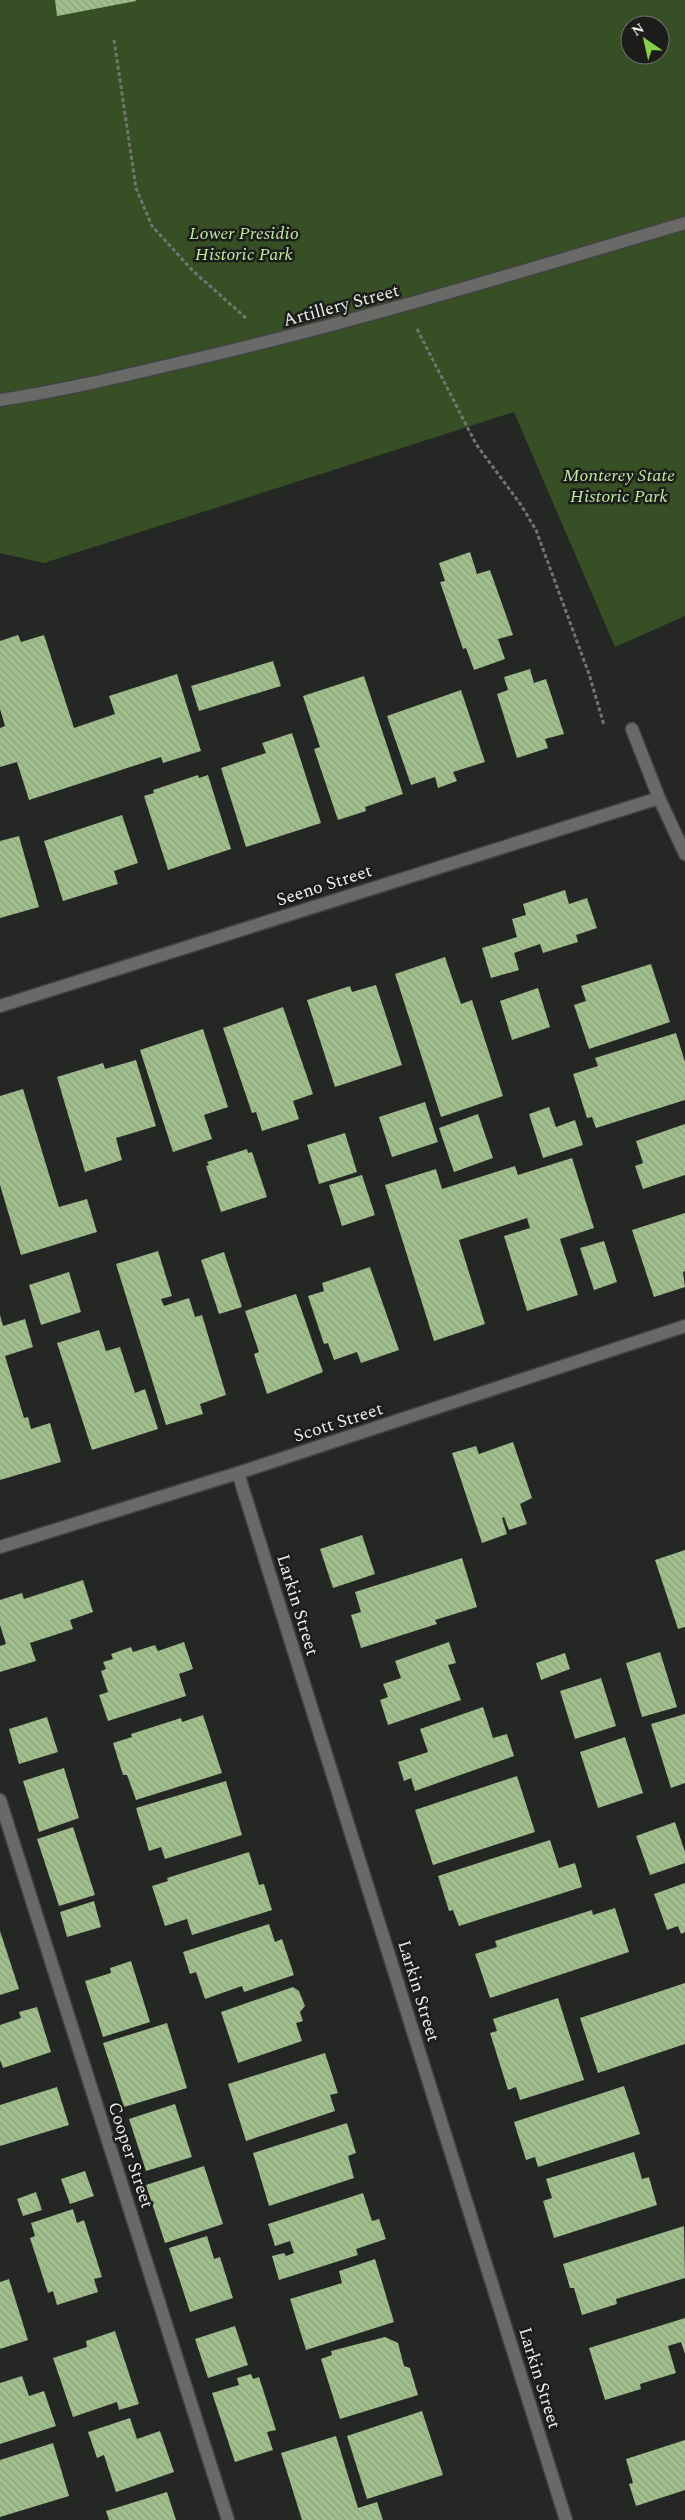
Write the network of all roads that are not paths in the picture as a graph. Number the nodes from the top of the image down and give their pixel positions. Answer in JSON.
{"nodes":[{"id":1,"x":685,"y":223,"type":"edge"},
{"id":2,"x":0,"y":400,"type":"edge"},
{"id":3,"x":632,"y":730,"type":"road end"},
{"id":4,"x":659,"y":798,"type":"junction"},
{"id":5,"x":685,"y":854,"type":"edge"},
{"id":6,"x":0,"y":1006,"type":"edge"},
{"id":7,"x":685,"y":1326,"type":"edge"},
{"id":8,"x":238,"y":1473,"type":"junction"},
{"id":9,"x":0,"y":1547,"type":"edge"},
{"id":10,"x":0,"y":1800,"type":"edge"},
{"id":11,"x":228,"y":2520,"type":"edge"},
{"id":12,"x":566,"y":2520,"type":"edge"}],
"edges":[{"from":1,"to":2,"type":"street","name":"Artillery Street"},
{"from":3,"to":4,"type":"street"},
{"from":4,"to":5,"type":"street"},
{"from":4,"to":6,"type":"street","name":"Seeno Street"},
{"from":7,"to":8,"type":"street","name":"Scott Street"},
{"from":8,"to":9,"type":"street","name":"Scott Street"},
{"from":8,"to":12,"type":"street","name":"Larkin Street"},
{"from":10,"to":11,"type":"street","name":"Cooper Street"}]}
